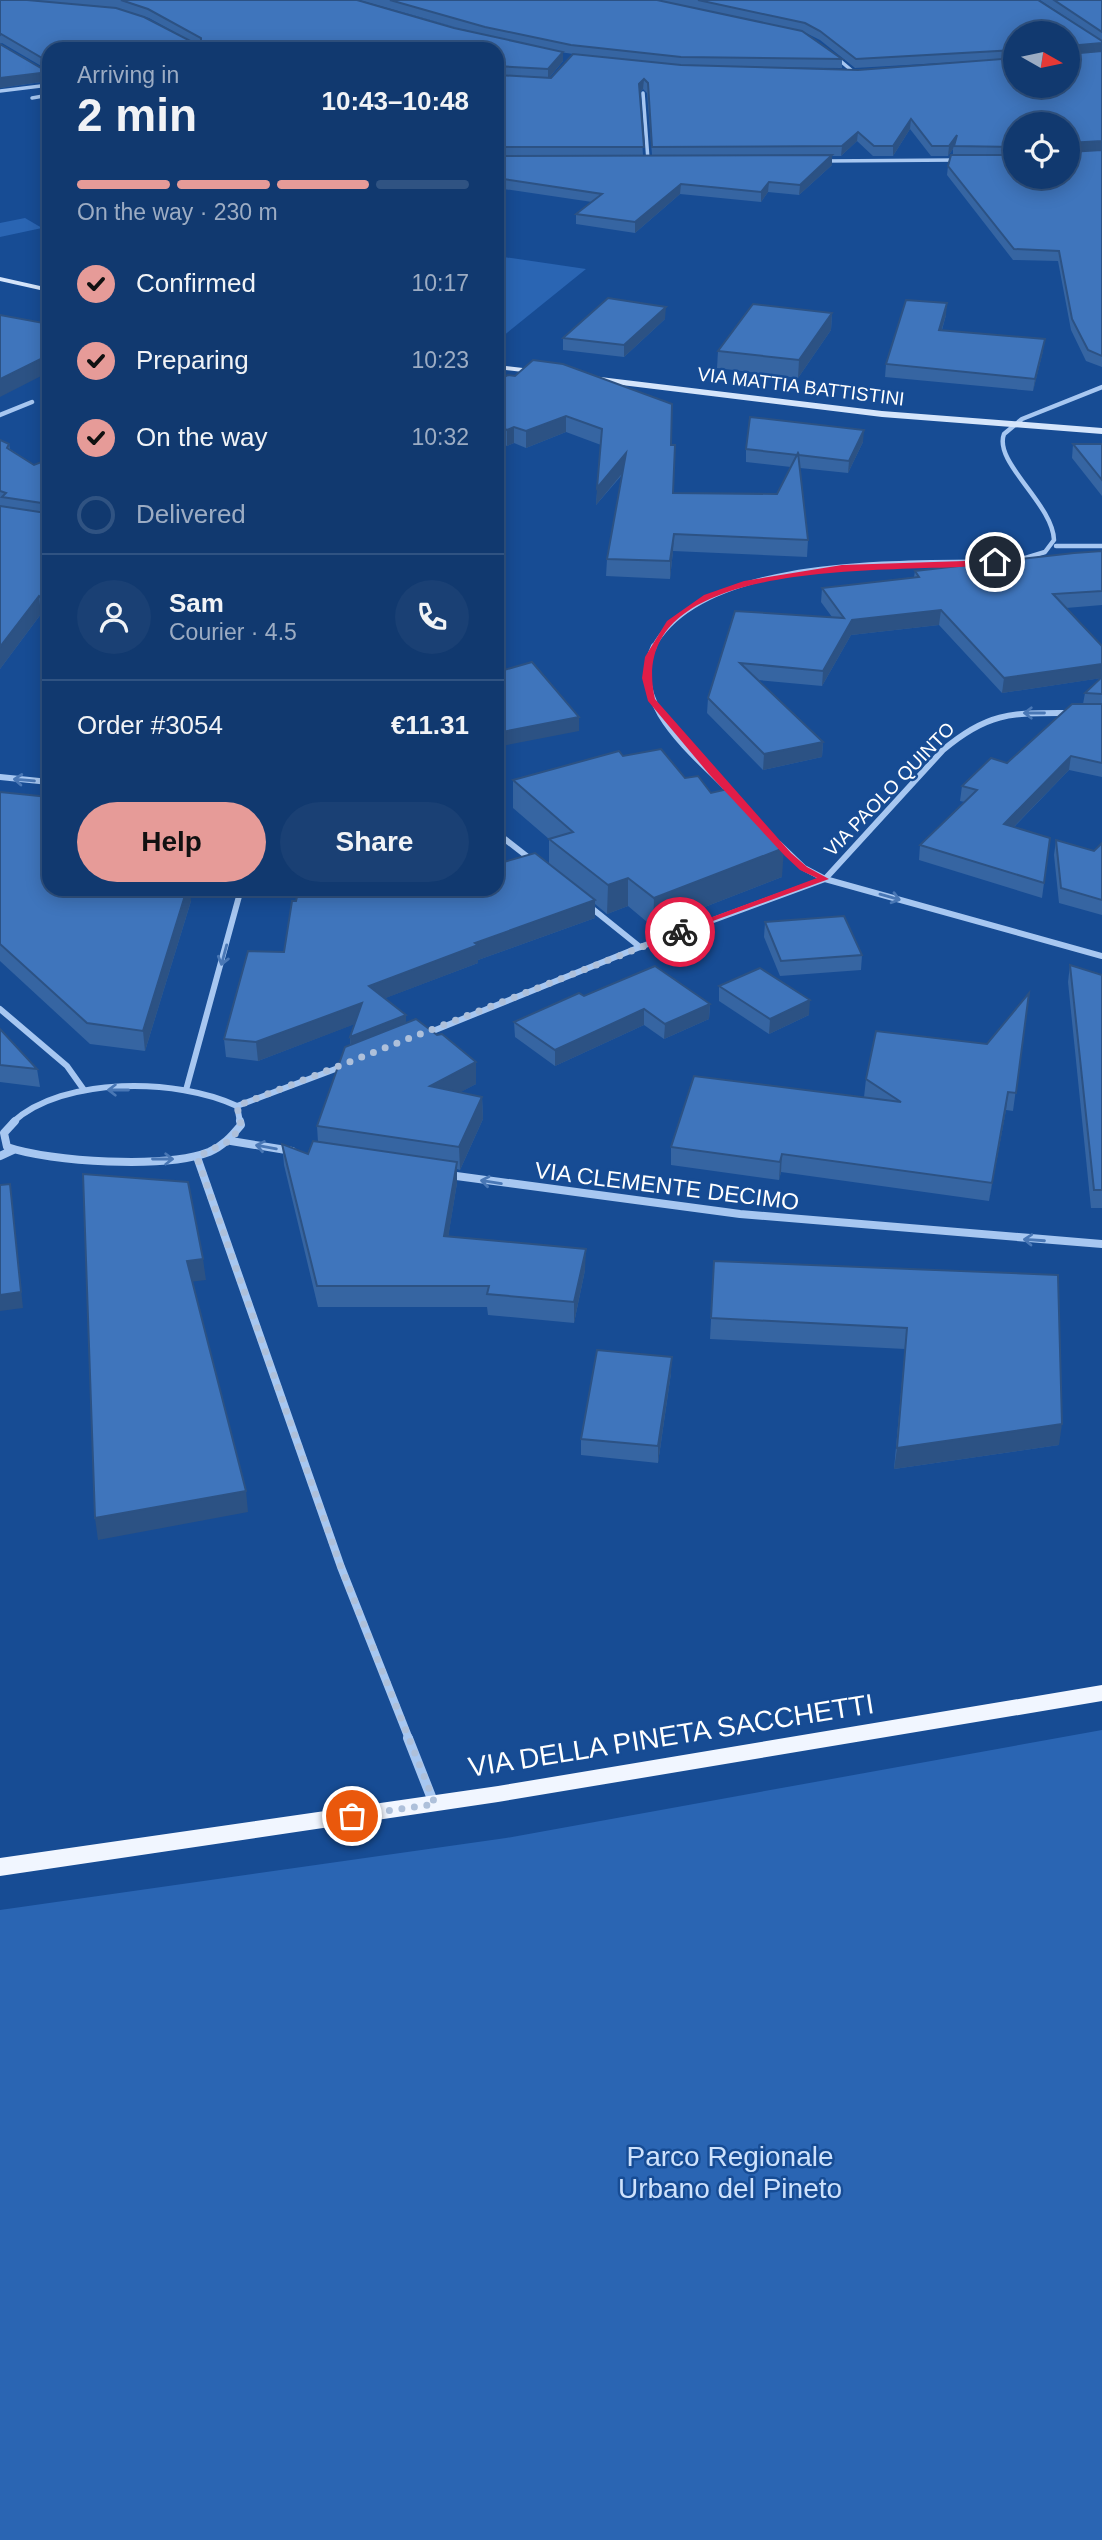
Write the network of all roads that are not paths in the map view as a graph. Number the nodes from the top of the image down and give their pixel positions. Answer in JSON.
{"nodes":[{"id":1,"x":827,"y":51,"type":"edge"},
{"id":2,"x":845,"y":76,"type":"edge"},
{"id":3,"x":42,"y":86,"type":"edge"},
{"id":4,"x":0,"y":91,"type":"edge"},
{"id":5,"x":643,"y":93,"type":"edge"},
{"id":6,"x":42,"y":96,"type":"edge"},
{"id":7,"x":32,"y":98,"type":"dead end"},
{"id":8,"x":635,"y":160,"type":"edge"},
{"id":9,"x":648,"y":160,"type":"junction"},
{"id":10,"x":661,"y":160,"type":"edge"},
{"id":11,"x":969,"y":160,"type":"edge"},
{"id":12,"x":820,"y":161,"type":"edge"},
{"id":13,"x":0,"y":279,"type":"edge"},
{"id":14,"x":42,"y":288,"type":"edge"},
{"id":15,"x":504,"y":368,"type":"edge"},
{"id":16,"x":556,"y":374,"type":"edge"},
{"id":17,"x":583,"y":378,"type":"edge"},
{"id":18,"x":1102,"y":387,"type":"edge"},
{"id":19,"x":32,"y":401,"type":"dead end"},
{"id":20,"x":0,"y":415,"type":"edge"},
{"id":21,"x":1009,"y":425,"type":"junction"},
{"id":22,"x":1102,"y":431,"type":"edge"},
{"id":23,"x":1056,"y":546,"type":"junction"},
{"id":24,"x":1102,"y":546,"type":"edge"},
{"id":25,"x":1075,"y":713,"type":"edge"},
{"id":26,"x":0,"y":777,"type":"edge"},
{"id":27,"x":42,"y":781,"type":"edge"},
{"id":28,"x":736,"y":797,"type":"edge"},
{"id":29,"x":771,"y":836,"type":"edge"},
{"id":30,"x":504,"y":838,"type":"edge"},
{"id":31,"x":539,"y":866,"type":"edge"},
{"id":32,"x":825,"y":879,"type":"junction"},
{"id":33,"x":239,"y":896,"type":"edge"},
{"id":34,"x":582,"y":900,"type":"edge"},
{"id":35,"x":640,"y":947,"type":"junction"},
{"id":36,"x":1102,"y":956,"type":"edge"},
{"id":37,"x":0,"y":1009,"type":"edge"},
{"id":38,"x":419,"y":1036,"type":"edge"},
{"id":39,"x":357,"y":1060,"type":"edge"},
{"id":40,"x":85,"y":1090,"type":"junction"},
{"id":41,"x":186,"y":1090,"type":"junction"},
{"id":42,"x":237,"y":1106,"type":"junction"},
{"id":43,"x":0,"y":1119,"type":"edge"},
{"id":44,"x":11,"y":1122,"type":"junction"},
{"id":45,"x":231,"y":1140,"type":"junction"},
{"id":46,"x":13,"y":1150,"type":"junction"},
{"id":47,"x":302,"y":1153,"type":"edge"},
{"id":48,"x":0,"y":1156,"type":"edge"},
{"id":49,"x":197,"y":1157,"type":"junction"},
{"id":50,"x":438,"y":1174,"type":"edge"},
{"id":51,"x":1102,"y":1244,"type":"edge"},
{"id":52,"x":1102,"y":1693,"type":"edge"},
{"id":53,"x":435,"y":1804,"type":"junction"},
{"id":54,"x":0,"y":1867,"type":"edge"}],
"edges":[{"from":1,"to":2,"type":"street"},
{"from":3,"to":4,"type":"street"},
{"from":5,"to":9,"type":"street"},
{"from":6,"to":7,"type":"street"},
{"from":8,"to":9,"type":"street"},
{"from":9,"to":10,"type":"street"},
{"from":11,"to":12,"type":"street"},
{"from":13,"to":14,"type":"main road"},
{"from":15,"to":16,"type":"main road"},
{"from":17,"to":21,"type":"main road","name":"VIA MATTIA BATTISTINI"},
{"from":18,"to":21,"type":"street"},
{"from":19,"to":20,"type":"street"},
{"from":21,"to":22,"type":"main road","name":"VIA MATTIA BATTISTINI"},
{"from":21,"to":23,"type":"street"},
{"from":23,"to":24,"type":"street"},
{"from":23,"to":28,"type":"street"},
{"from":25,"to":32,"type":"street","name":"VIA PAOLO QUINTO","one_way":true},
{"from":27,"to":26,"type":"street","one_way":true},
{"from":29,"to":32,"type":"street"},
{"from":30,"to":31,"type":"street"},
{"from":32,"to":35,"type":"street"},
{"from":32,"to":36,"type":"street","one_way":true},
{"from":33,"to":41,"type":"street","one_way":true},
{"from":34,"to":35,"type":"street"},
{"from":35,"to":38,"type":"street"},
{"from":37,"to":40,"type":"street"},
{"from":39,"to":42,"type":"street"},
{"from":41,"to":40,"type":"street","one_way":true},
{"from":40,"to":44,"type":"street"},
{"from":41,"to":42,"type":"street"},
{"from":42,"to":45,"type":"street"},
{"from":43,"to":44,"type":"street"},
{"from":44,"to":46,"type":"street"},
{"from":47,"to":45,"type":"street","one_way":true},
{"from":45,"to":49,"type":"street"},
{"from":46,"to":48,"type":"street"},
{"from":46,"to":49,"type":"street","one_way":true},
{"from":49,"to":53,"type":"street"},
{"from":51,"to":50,"type":"street","name":"VIA CLEMENTE DECIMO","one_way":true},
{"from":52,"to":53,"type":"main road","name":"VIA DELLA PINETA SACCHETTI"},
{"from":53,"to":54,"type":"main road","name":"VIA DELLA PINETA SACCHETTI"}]}
